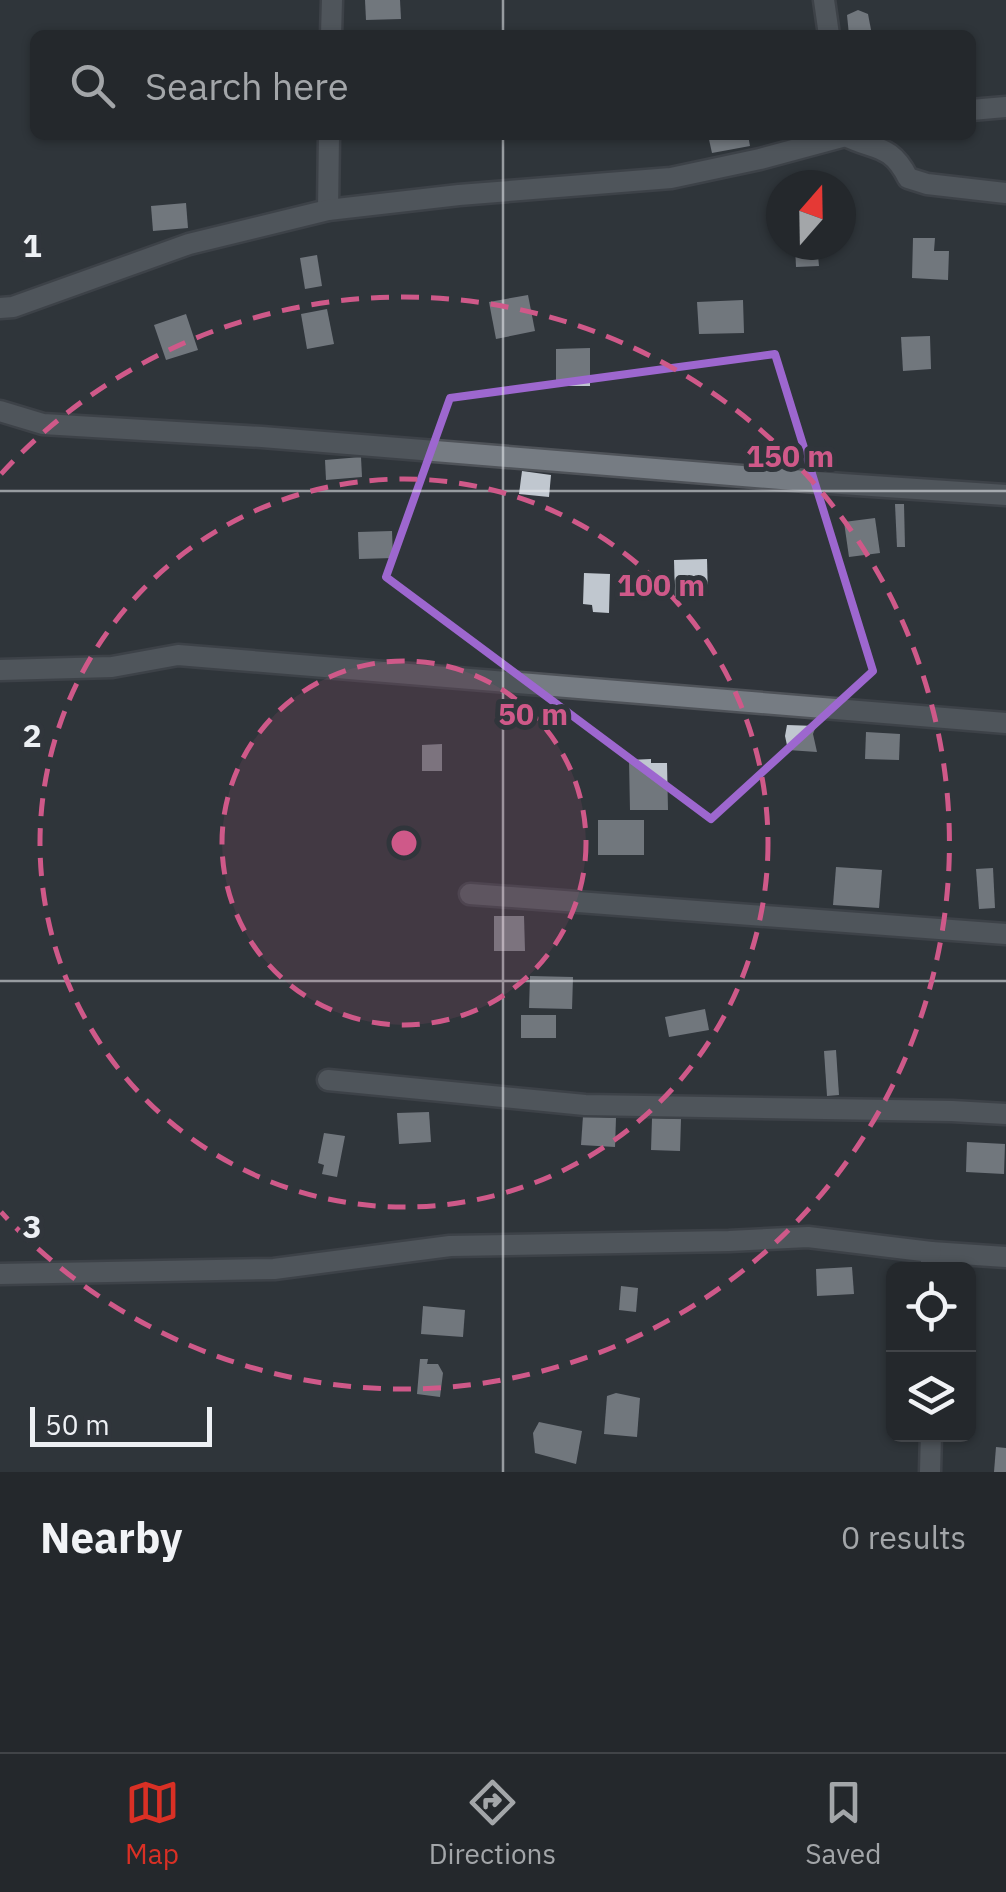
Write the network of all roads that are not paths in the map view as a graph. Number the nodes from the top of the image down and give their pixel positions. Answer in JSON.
{"nodes":[{"id":1,"x":332,"y":0,"type":"edge"},
{"id":2,"x":824,"y":0,"type":"edge"},
{"id":3,"x":331,"y":30,"type":"edge"},
{"id":4,"x":828,"y":30,"type":"edge"},
{"id":5,"x":1006,"y":108,"type":"edge"},
{"id":6,"x":976,"y":110,"type":"edge"},
{"id":7,"x":329,"y":140,"type":"edge"},
{"id":8,"x":830,"y":140,"type":"edge"},
{"id":9,"x":856,"y":140,"type":"edge"},
{"id":10,"x":1006,"y":193,"type":"edge"},
{"id":11,"x":328,"y":210,"type":"junction"},
{"id":12,"x":0,"y":308,"type":"edge"},
{"id":13,"x":0,"y":410,"type":"edge"},
{"id":14,"x":1006,"y":495,"type":"edge"},
{"id":15,"x":0,"y":670,"type":"edge"},
{"id":16,"x":1006,"y":723,"type":"edge"},
{"id":17,"x":470,"y":894,"type":"dead end"},
{"id":18,"x":1006,"y":934,"type":"edge"},
{"id":19,"x":328,"y":1080,"type":"dead end"},
{"id":20,"x":1006,"y":1114,"type":"edge"},
{"id":21,"x":1006,"y":1258,"type":"edge"},
{"id":22,"x":931,"y":1261,"type":"edge"},
{"id":23,"x":0,"y":1274,"type":"edge"},
{"id":24,"x":931,"y":1442,"type":"edge"},
{"id":25,"x":930,"y":1472,"type":"edge"}],
"edges":[{"from":1,"to":3,"type":"street"},
{"from":2,"to":4,"type":"street"},
{"from":5,"to":6,"type":"street"},
{"from":7,"to":11,"type":"street"},
{"from":8,"to":11,"type":"street"},
{"from":9,"to":10,"type":"street"},
{"from":11,"to":12,"type":"street"},
{"from":13,"to":14,"type":"street"},
{"from":15,"to":16,"type":"street"},
{"from":17,"to":18,"type":"street"},
{"from":19,"to":20,"type":"street"},
{"from":21,"to":22,"type":"street"},
{"from":22,"to":23,"type":"street"},
{"from":24,"to":25,"type":"street"}]}
